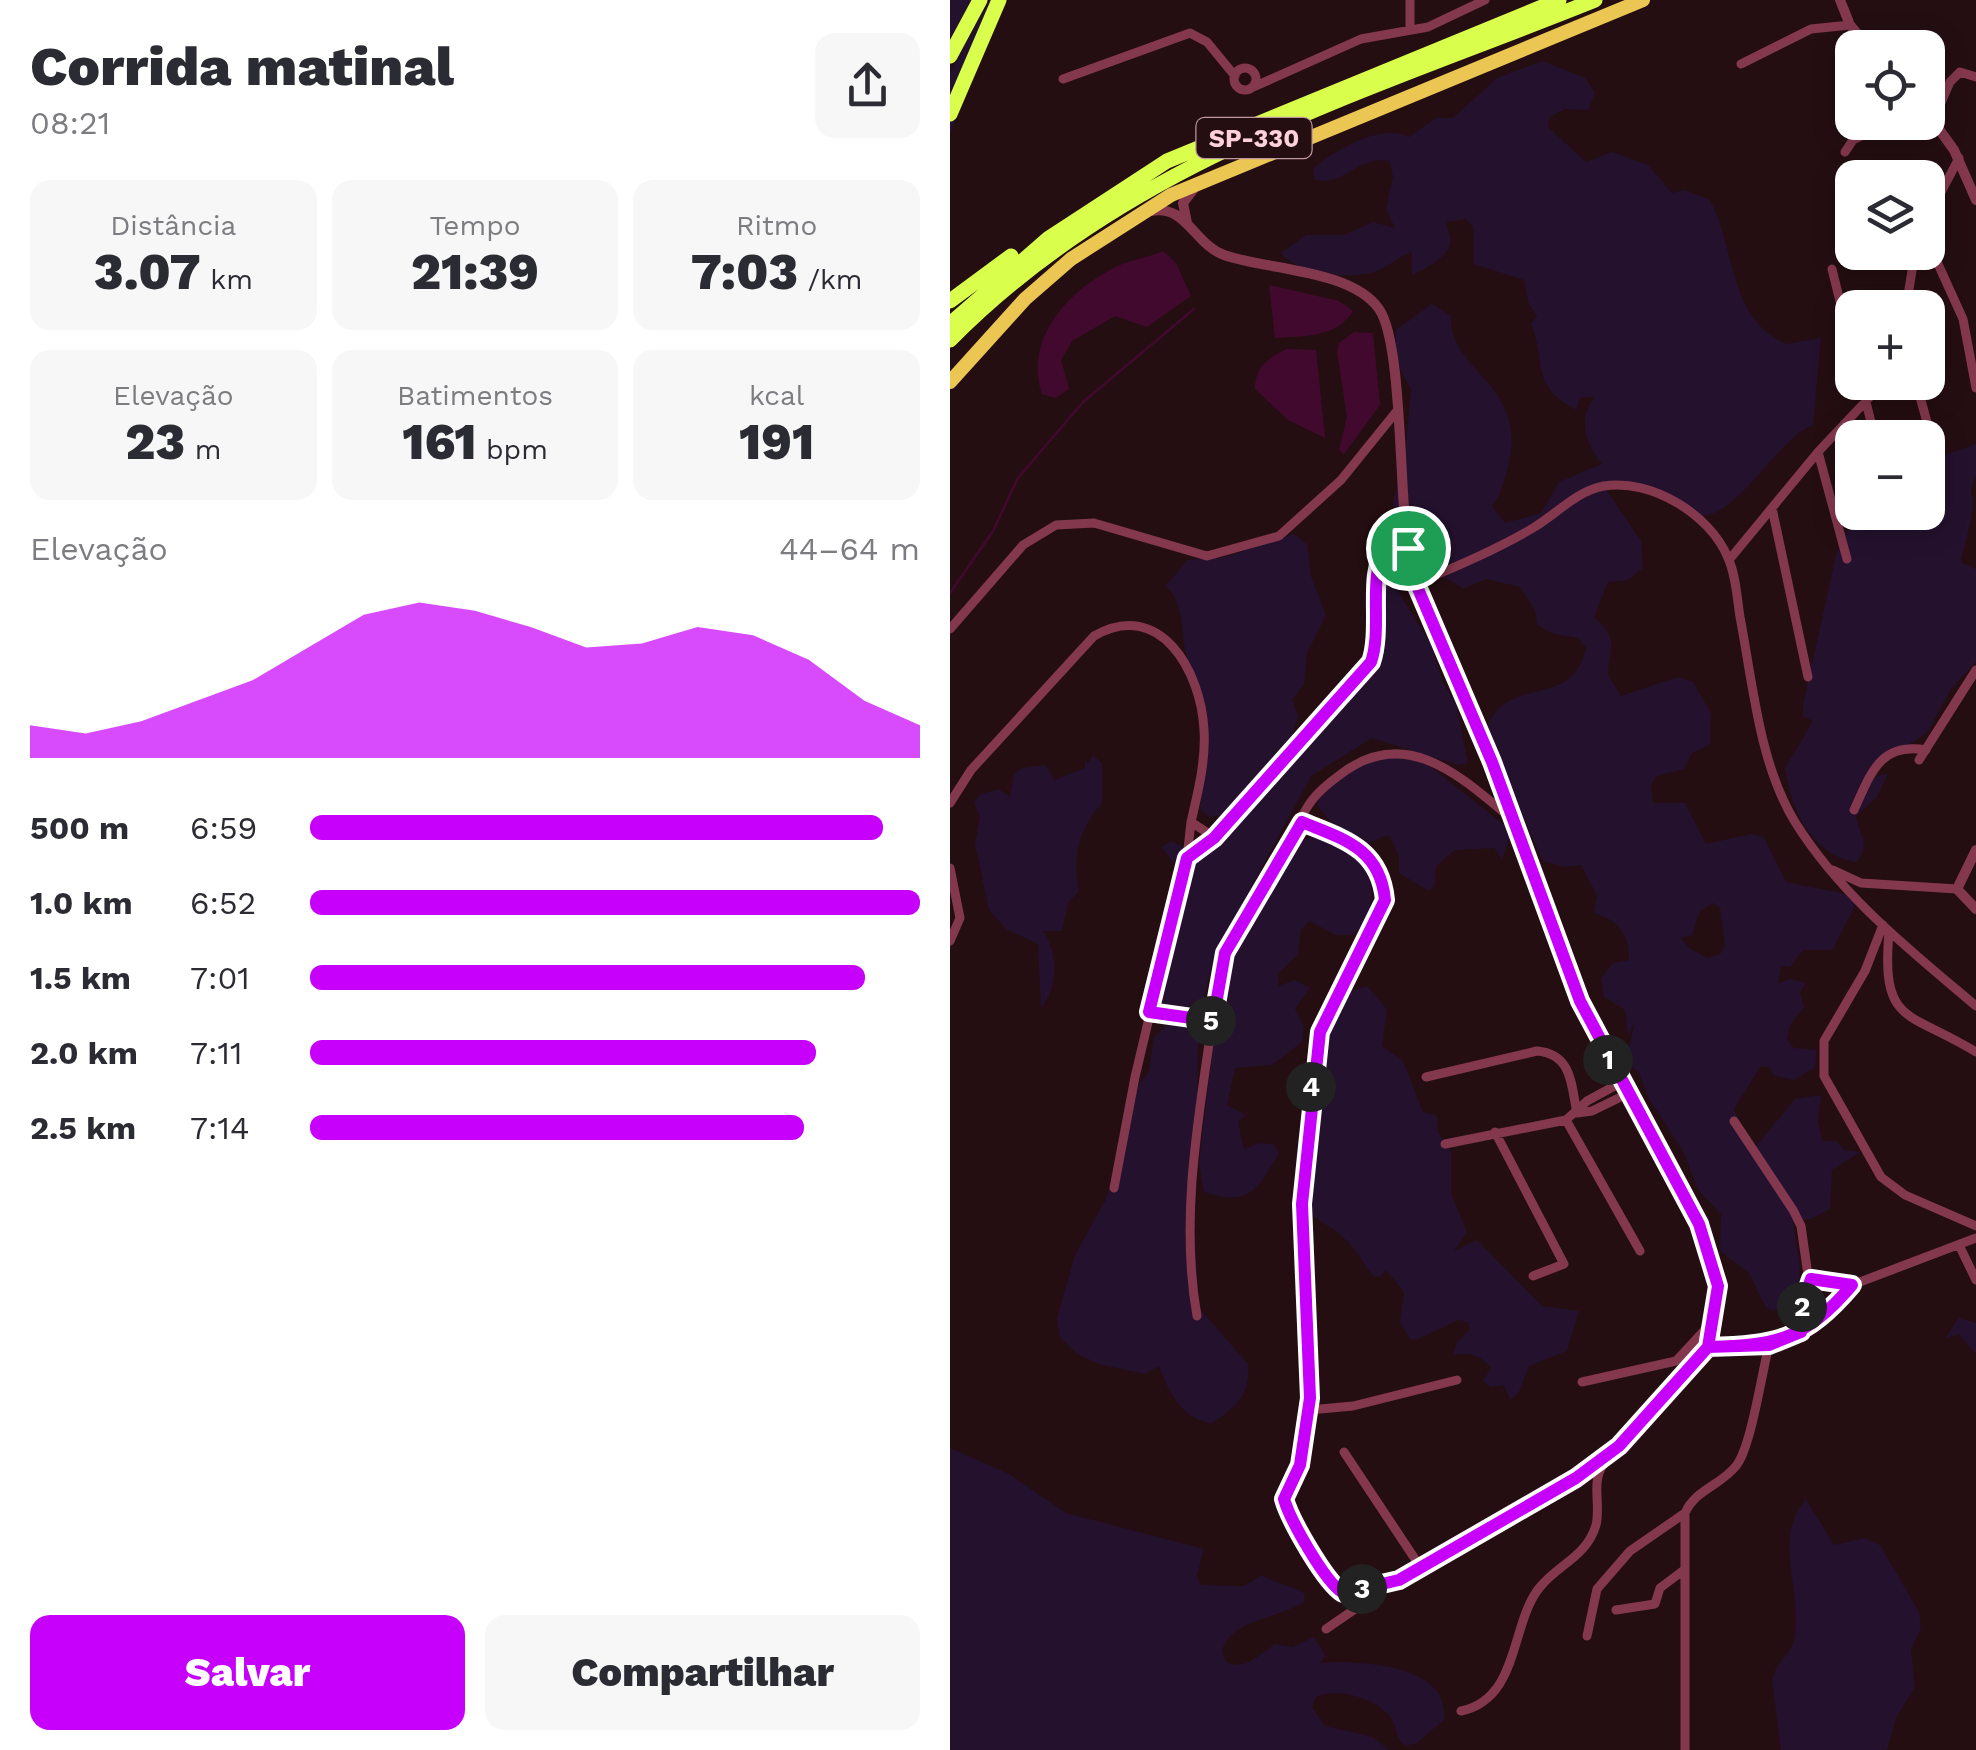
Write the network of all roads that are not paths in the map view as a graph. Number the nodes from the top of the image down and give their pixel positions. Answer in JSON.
{"nodes":[{"id":1,"x":980,"y":0,"type":"edge"},
{"id":2,"x":998,"y":0,"type":"edge"},
{"id":3,"x":1484,"y":0,"type":"edge"},
{"id":4,"x":1558,"y":0,"type":"edge"},
{"id":5,"x":1595,"y":0,"type":"edge"},
{"id":6,"x":1642,"y":0,"type":"edge"},
{"id":7,"x":1840,"y":0,"type":"edge"},
{"id":8,"x":1407,"y":2,"type":"edge"},
{"id":9,"x":1850,"y":24,"type":"junction"},
{"id":10,"x":1410,"y":30,"type":"junction"},
{"id":11,"x":1853,"y":30,"type":"edge"},
{"id":12,"x":950,"y":56,"type":"edge"},
{"id":13,"x":1741,"y":64,"type":"dead end"},
{"id":14,"x":1254,"y":74,"type":"junction"},
{"id":15,"x":1234,"y":76,"type":"junction"},
{"id":16,"x":1976,"y":76,"type":"edge"},
{"id":17,"x":1064,"y":80,"type":"dead end"},
{"id":18,"x":1273,"y":80,"type":"junction"},
{"id":19,"x":1249,"y":89,"type":"junction"},
{"id":20,"x":1945,"y":91,"type":"edge"},
{"id":21,"x":950,"y":114,"type":"edge"},
{"id":22,"x":1945,"y":139,"type":"edge"},
{"id":23,"x":1853,"y":140,"type":"edge"},
{"id":24,"x":1845,"y":152,"type":"dead end"},
{"id":25,"x":1959,"y":158,"type":"junction"},
{"id":26,"x":1216,"y":174,"type":"junction"},
{"id":27,"x":1133,"y":180,"type":"junction"},
{"id":28,"x":1945,"y":185,"type":"edge"},
{"id":29,"x":1976,"y":200,"type":"edge"},
{"id":30,"x":1135,"y":216,"type":"junction"},
{"id":31,"x":1187,"y":224,"type":"junction"},
{"id":32,"x":1832,"y":269,"type":"dead end"},
{"id":33,"x":1941,"y":270,"type":"edge"},
{"id":34,"x":1837,"y":290,"type":"edge"},
{"id":35,"x":950,"y":301,"type":"edge"},
{"id":36,"x":950,"y":324,"type":"edge"},
{"id":37,"x":950,"y":340,"type":"edge"},
{"id":38,"x":950,"y":383,"type":"edge"},
{"id":39,"x":1976,"y":388,"type":"edge"},
{"id":40,"x":1866,"y":401,"type":"joint"},
{"id":41,"x":1396,"y":412,"type":"junction"},
{"id":42,"x":1871,"y":420,"type":"edge"},
{"id":43,"x":1818,"y":452,"type":"junction"},
{"id":44,"x":1772,"y":508,"type":"junction"},
{"id":45,"x":1408,"y":548,"type":"junction"},
{"id":46,"x":1847,"y":559,"type":"dead end"},
{"id":47,"x":1730,"y":560,"type":"junction"},
{"id":48,"x":1416,"y":584,"type":"junction"},
{"id":49,"x":950,"y":629,"type":"edge"},
{"id":50,"x":1976,"y":670,"type":"edge"},
{"id":51,"x":1808,"y":677,"type":"dead end"},
{"id":52,"x":1926,"y":750,"type":"junction"},
{"id":53,"x":1919,"y":760,"type":"dead end"},
{"id":54,"x":1493,"y":766,"type":"junction"},
{"id":55,"x":1476,"y":789,"type":"junction"},
{"id":56,"x":1502,"y":791,"type":"junction"},
{"id":57,"x":1488,"y":799,"type":"junction"},
{"id":58,"x":950,"y":803,"type":"edge"},
{"id":59,"x":1854,"y":810,"type":"dead end"},
{"id":60,"x":1513,"y":820,"type":"junction"},
{"id":61,"x":1191,"y":822,"type":"junction"},
{"id":62,"x":1302,"y":822,"type":"junction"},
{"id":63,"x":1214,"y":838,"type":"junction"},
{"id":64,"x":1976,"y":850,"type":"edge"},
{"id":65,"x":1187,"y":858,"type":"junction"},
{"id":66,"x":950,"y":868,"type":"edge"},
{"id":67,"x":1831,"y":868,"type":"junction"},
{"id":68,"x":1862,"y":883,"type":"junction"},
{"id":69,"x":1957,"y":889,"type":"junction"},
{"id":70,"x":1856,"y":900,"type":"junction"},
{"id":71,"x":1976,"y":909,"type":"edge"},
{"id":72,"x":1886,"y":928,"type":"junction"},
{"id":73,"x":950,"y":942,"type":"edge"},
{"id":74,"x":1976,"y":1006,"type":"edge"},
{"id":75,"x":1149,"y":1012,"type":"junction"},
{"id":76,"x":1213,"y":1021,"type":"junction"},
{"id":77,"x":1976,"y":1052,"type":"edge"},
{"id":78,"x":1426,"y":1077,"type":"dead end"},
{"id":79,"x":1622,"y":1082,"type":"junction"},
{"id":80,"x":1629,"y":1093,"type":"junction"},
{"id":81,"x":1577,"y":1113,"type":"junction"},
{"id":82,"x":1566,"y":1120,"type":"junction"},
{"id":83,"x":1734,"y":1121,"type":"dead end"},
{"id":84,"x":1494,"y":1132,"type":"junction"},
{"id":85,"x":1445,"y":1144,"type":"dead end"},
{"id":86,"x":1114,"y":1188,"type":"dead end"},
{"id":87,"x":1976,"y":1226,"type":"edge"},
{"id":88,"x":1976,"y":1238,"type":"edge"},
{"id":89,"x":1959,"y":1244,"type":"junction"},
{"id":90,"x":1640,"y":1251,"type":"dead end"},
{"id":91,"x":1533,"y":1276,"type":"dead end"},
{"id":92,"x":1811,"y":1279,"type":"junction"},
{"id":93,"x":1976,"y":1280,"type":"edge"},
{"id":94,"x":1852,"y":1285,"type":"junction"},
{"id":95,"x":1197,"y":1316,"type":"dead end"},
{"id":96,"x":1713,"y":1321,"type":"junction"},
{"id":97,"x":1801,"y":1332,"type":"junction"},
{"id":98,"x":1769,"y":1345,"type":"junction"},
{"id":99,"x":1708,"y":1347,"type":"junction"},
{"id":100,"x":1457,"y":1380,"type":"dead end"},
{"id":101,"x":1582,"y":1382,"type":"dead end"},
{"id":102,"x":1309,"y":1410,"type":"junction"},
{"id":103,"x":1619,"y":1446,"type":"junction"},
{"id":104,"x":1344,"y":1452,"type":"dead end"},
{"id":105,"x":1685,"y":1513,"type":"junction"},
{"id":106,"x":1420,"y":1566,"type":"junction"},
{"id":107,"x":1684,"y":1570,"type":"junction"},
{"id":108,"x":1399,"y":1580,"type":"junction"},
{"id":109,"x":1616,"y":1610,"type":"dead end"},
{"id":110,"x":1326,"y":1629,"type":"dead end"},
{"id":111,"x":1587,"y":1636,"type":"dead end"},
{"id":112,"x":1461,"y":1711,"type":"dead end"},
{"id":113,"x":1686,"y":1750,"type":"edge"}],
"edges":[{"from":1,"to":12,"type":"highway"},
{"from":2,"to":21,"type":"highway"},
{"from":3,"to":10,"type":"street"},
{"from":4,"to":27,"type":"highway","number":"SP-330"},
{"from":5,"to":37,"type":"highway","number":"SP-330"},
{"from":6,"to":26,"type":"highway"},
{"from":7,"to":9,"type":"street"},
{"from":8,"to":10,"type":"street"},
{"from":9,"to":11,"type":"street"},
{"from":9,"to":13,"type":"street"},
{"from":10,"to":18,"type":"street"},
{"from":14,"to":15,"type":"street"},
{"from":14,"to":18,"type":"street"},
{"from":14,"to":19,"type":"street"},
{"from":15,"to":17,"type":"street"},
{"from":15,"to":19,"type":"street"},
{"from":16,"to":20,"type":"street"},
{"from":18,"to":19,"type":"street"},
{"from":22,"to":25,"type":"street"},
{"from":23,"to":24,"type":"street"},
{"from":25,"to":28,"type":"street"},
{"from":25,"to":29,"type":"street"},
{"from":26,"to":30,"type":"highway"},
{"from":26,"to":31,"type":"street"},
{"from":27,"to":35,"type":"highway"},
{"from":27,"to":36,"type":"highway","number":"SP-330"},
{"from":30,"to":31,"type":"street"},
{"from":30,"to":38,"type":"highway"},
{"from":31,"to":41,"type":"street"},
{"from":32,"to":34,"type":"street"},
{"from":33,"to":39,"type":"street"},
{"from":40,"to":42,"type":"street"},
{"from":40,"to":43,"type":"street"},
{"from":41,"to":45,"type":"street"},
{"from":41,"to":49,"type":"street"},
{"from":43,"to":44,"type":"street"},
{"from":43,"to":46,"type":"street"},
{"from":44,"to":47,"type":"street"},
{"from":44,"to":51,"type":"street"},
{"from":45,"to":48,"type":"street"},
{"from":45,"to":63,"type":"street"},
{"from":47,"to":48,"type":"street"},
{"from":47,"to":67,"type":"street"},
{"from":48,"to":54,"type":"street"},
{"from":50,"to":52,"type":"street"},
{"from":52,"to":53,"type":"street"},
{"from":52,"to":59,"type":"street"},
{"from":54,"to":55,"type":"street"},
{"from":54,"to":56,"type":"street"},
{"from":55,"to":57,"type":"street"},
{"from":55,"to":62,"type":"street"},
{"from":56,"to":57,"type":"street"},
{"from":56,"to":60,"type":"street"},
{"from":57,"to":60,"type":"street"},
{"from":58,"to":61,"type":"street"},
{"from":60,"to":79,"type":"street"},
{"from":61,"to":63,"type":"street"},
{"from":61,"to":65,"type":"street"},
{"from":62,"to":76,"type":"street"},
{"from":62,"to":102,"type":"street"},
{"from":63,"to":65,"type":"street"},
{"from":64,"to":69,"type":"street"},
{"from":65,"to":75,"type":"street"},
{"from":66,"to":73,"type":"street"},
{"from":67,"to":68,"type":"street"},
{"from":67,"to":70,"type":"street"},
{"from":68,"to":69,"type":"street"},
{"from":68,"to":70,"type":"street"},
{"from":69,"to":71,"type":"street"},
{"from":70,"to":72,"type":"street"},
{"from":72,"to":74,"type":"street"},
{"from":72,"to":77,"type":"street"},
{"from":72,"to":87,"type":"street"},
{"from":75,"to":76,"type":"street"},
{"from":75,"to":86,"type":"street"},
{"from":76,"to":95,"type":"street"},
{"from":78,"to":81,"type":"street"},
{"from":79,"to":80,"type":"street"},
{"from":79,"to":81,"type":"street"},
{"from":80,"to":81,"type":"street"},
{"from":80,"to":96,"type":"street"},
{"from":81,"to":82,"type":"street"},
{"from":82,"to":84,"type":"street"},
{"from":82,"to":90,"type":"street"},
{"from":83,"to":92,"type":"street"},
{"from":84,"to":85,"type":"street"},
{"from":84,"to":91,"type":"street"},
{"from":88,"to":89,"type":"street"},
{"from":89,"to":93,"type":"street"},
{"from":89,"to":94,"type":"street"},
{"from":92,"to":94,"type":"street"},
{"from":92,"to":97,"type":"street"},
{"from":94,"to":97,"type":"street"},
{"from":96,"to":99,"type":"street"},
{"from":96,"to":101,"type":"street"},
{"from":97,"to":98,"type":"street"},
{"from":98,"to":99,"type":"street"},
{"from":98,"to":105,"type":"street"},
{"from":99,"to":103,"type":"street"},
{"from":100,"to":102,"type":"street"},
{"from":102,"to":108,"type":"street"},
{"from":103,"to":106,"type":"street"},
{"from":103,"to":112,"type":"street"},
{"from":104,"to":106,"type":"street"},
{"from":105,"to":107,"type":"street"},
{"from":105,"to":111,"type":"street"},
{"from":106,"to":108,"type":"street"},
{"from":107,"to":109,"type":"street"},
{"from":107,"to":113,"type":"street"},
{"from":108,"to":110,"type":"street"}]}
